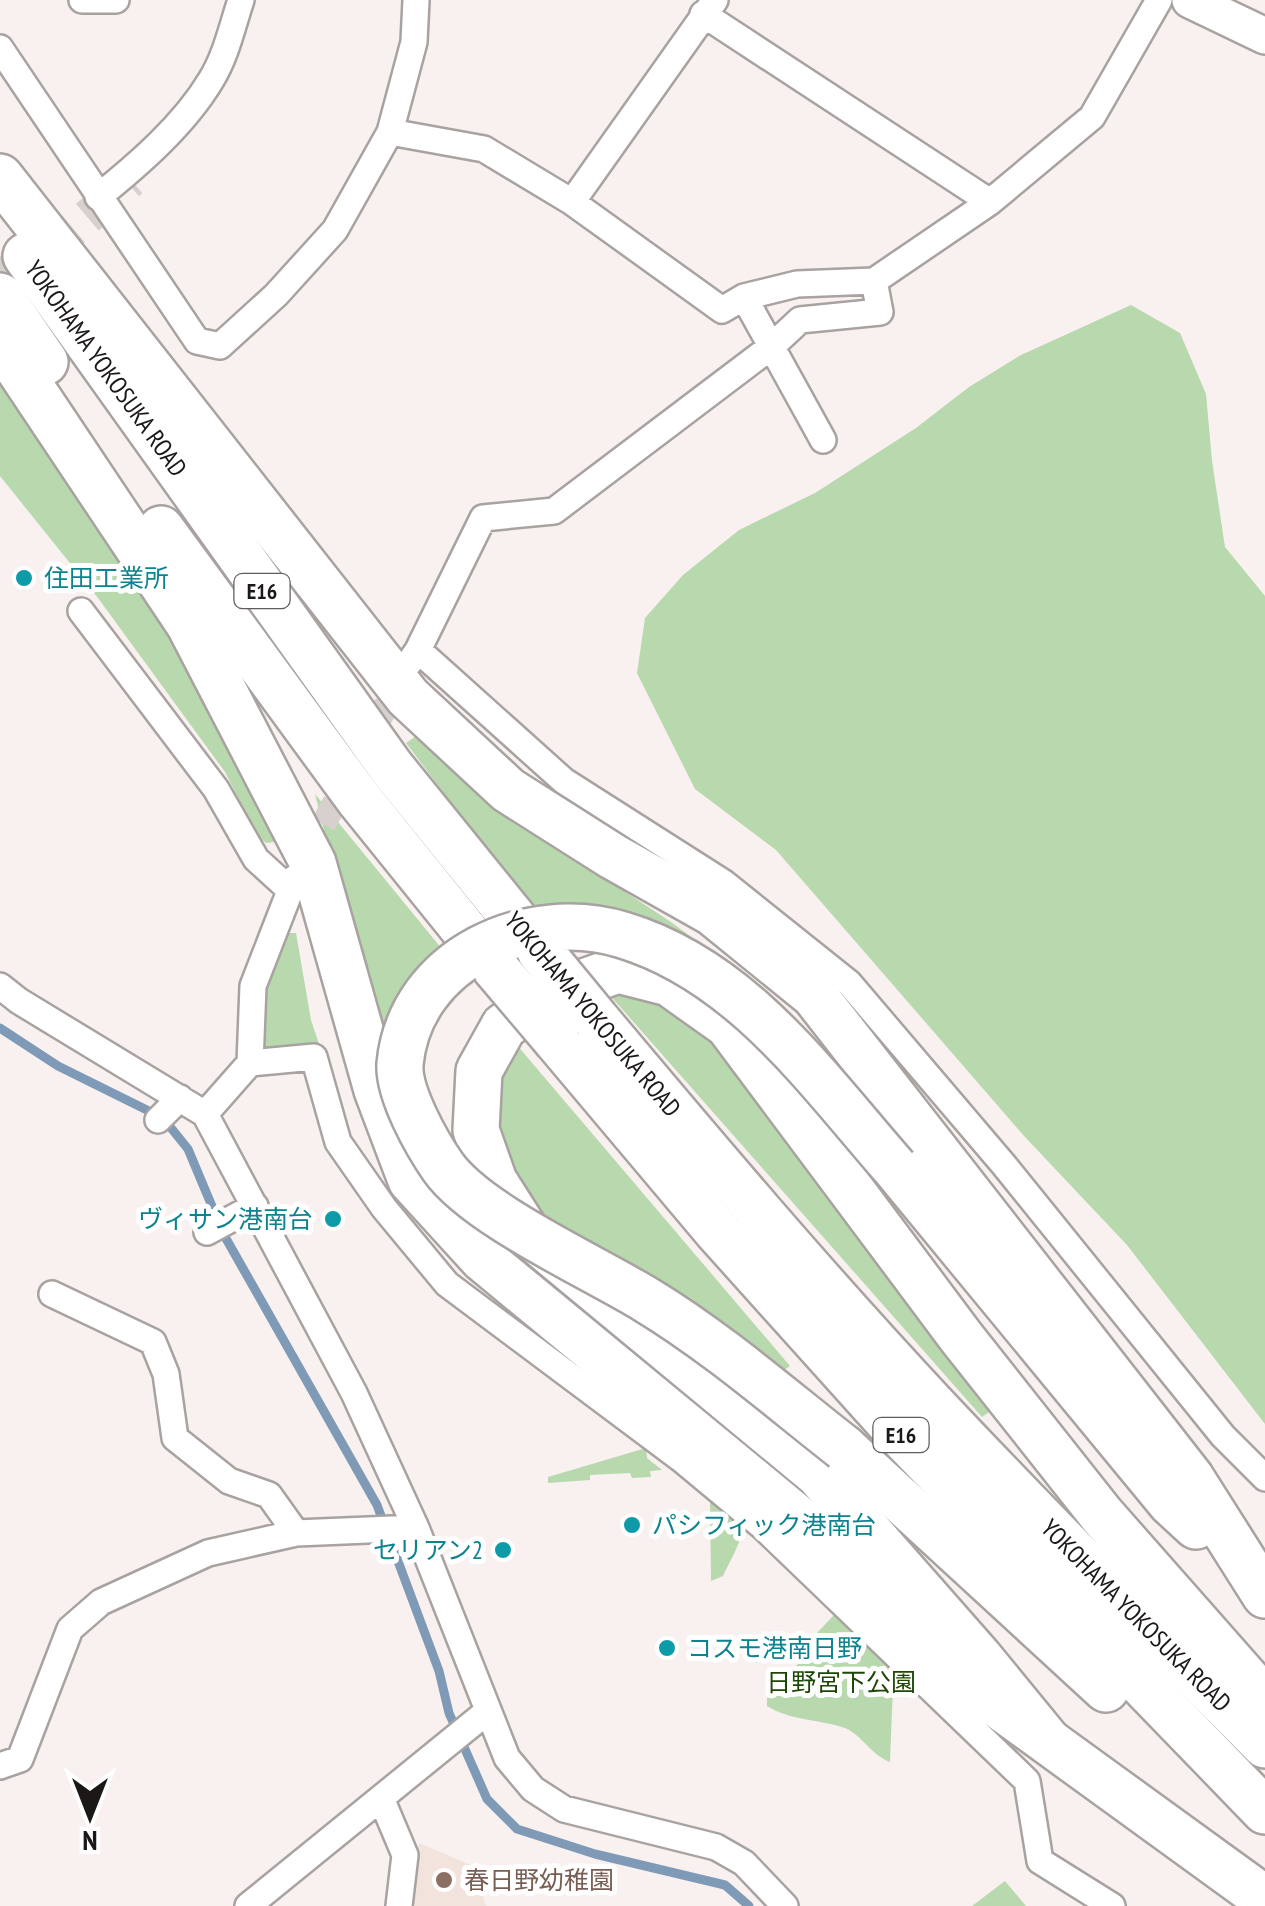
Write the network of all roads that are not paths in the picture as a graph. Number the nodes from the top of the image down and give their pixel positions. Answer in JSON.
{"nodes":[{"id":1,"x":82,"y":0,"type":"edge"},
{"id":2,"x":116,"y":0,"type":"edge"},
{"id":3,"x":241,"y":0,"type":"edge"},
{"id":4,"x":416,"y":0,"type":"edge"},
{"id":5,"x":1159,"y":0,"type":"edge"},
{"id":6,"x":1190,"y":0,"type":"edge"},
{"id":7,"x":709,"y":7,"type":"edge"},
{"id":8,"x":1265,"y":36,"type":"edge"},
{"id":9,"x":0,"y":48,"type":"edge"},
{"id":10,"x":390,"y":132,"type":"junction"},
{"id":11,"x":0,"y":177,"type":"edge"},
{"id":12,"x":98,"y":197,"type":"junction"},
{"id":13,"x":572,"y":202,"type":"junction"},
{"id":14,"x":990,"y":202,"type":"junction"},
{"id":15,"x":0,"y":217,"type":"edge"},
{"id":16,"x":874,"y":280,"type":"junction"},
{"id":17,"x":0,"y":296,"type":"edge"},
{"id":18,"x":744,"y":297,"type":"junction"},
{"id":19,"x":0,"y":341,"type":"edge"},
{"id":20,"x":772,"y":346,"type":"junction"},
{"id":21,"x":823,"y":440,"type":"dead end"},
{"id":22,"x":81,"y":611,"type":"dead end"},
{"id":23,"x":0,"y":986,"type":"edge"},
{"id":24,"x":250,"y":1063,"type":"junction"},
{"id":25,"x":205,"y":1114,"type":"junction"},
{"id":26,"x":247,"y":1210,"type":"junction"},
{"id":27,"x":207,"y":1232,"type":"dead end"},
{"id":28,"x":52,"y":1294,"type":"dead end"},
{"id":29,"x":1265,"y":1478,"type":"edge"},
{"id":30,"x":411,"y":1528,"type":"junction"},
{"id":31,"x":296,"y":1533,"type":"junction"},
{"id":32,"x":1262,"y":1592,"type":"edge"},
{"id":33,"x":1265,"y":1700,"type":"edge"},
{"id":34,"x":481,"y":1716,"type":"junction"},
{"id":35,"x":1047,"y":1740,"type":"junction"},
{"id":36,"x":1265,"y":1745,"type":"edge"},
{"id":37,"x":0,"y":1766,"type":"edge"},
{"id":38,"x":381,"y":1798,"type":"junction"},
{"id":39,"x":1265,"y":1812,"type":"edge"},
{"id":40,"x":1265,"y":1900,"type":"edge"},
{"id":41,"x":248,"y":1906,"type":"edge"},
{"id":42,"x":399,"y":1906,"type":"edge"},
{"id":43,"x":785,"y":1906,"type":"edge"},
{"id":44,"x":1112,"y":1906,"type":"edge"}],
"edges":[{"from":1,"to":2,"type":"street"},
{"from":3,"to":12,"type":"street"},
{"from":4,"to":10,"type":"street"},
{"from":5,"to":14,"type":"street"},
{"from":6,"to":8,"type":"street"},
{"from":7,"to":13,"type":"street"},
{"from":7,"to":14,"type":"street"},
{"from":9,"to":12,"type":"street"},
{"from":10,"to":12,"type":"street"},
{"from":10,"to":13,"type":"street"},
{"from":11,"to":32,"type":"highway"},
{"from":13,"to":18,"type":"street"},
{"from":14,"to":16,"type":"street"},
{"from":15,"to":36,"type":"highway","name":"YOKOHAMA YOKOSUKA ROAD","number":"E16","bridge":true},
{"from":16,"to":18,"type":"street"},
{"from":16,"to":20,"type":"street"},
{"from":17,"to":39,"type":"highway","name":"YOKOHAMA YOKOSUKA ROAD","number":"E16","bridge":true},
{"from":18,"to":20,"type":"street"},
{"from":19,"to":35,"type":"highway"},
{"from":20,"to":21,"type":"street"},
{"from":20,"to":29,"type":"street"},
{"from":22,"to":24,"type":"street"},
{"from":23,"to":25,"type":"street"},
{"from":24,"to":25,"type":"street"},
{"from":24,"to":44,"type":"street"},
{"from":25,"to":26,"type":"street"},
{"from":26,"to":27,"type":"street"},
{"from":26,"to":30,"type":"street"},
{"from":28,"to":31,"type":"street"},
{"from":30,"to":31,"type":"street"},
{"from":30,"to":34,"type":"street"},
{"from":31,"to":37,"type":"street"},
{"from":32,"to":39,"type":"highway","bridge":true},
{"from":33,"to":35,"type":"highway"},
{"from":34,"to":38,"type":"street"},
{"from":34,"to":43,"type":"street"},
{"from":35,"to":40,"type":"highway"},
{"from":38,"to":41,"type":"street"},
{"from":38,"to":42,"type":"street"}]}
